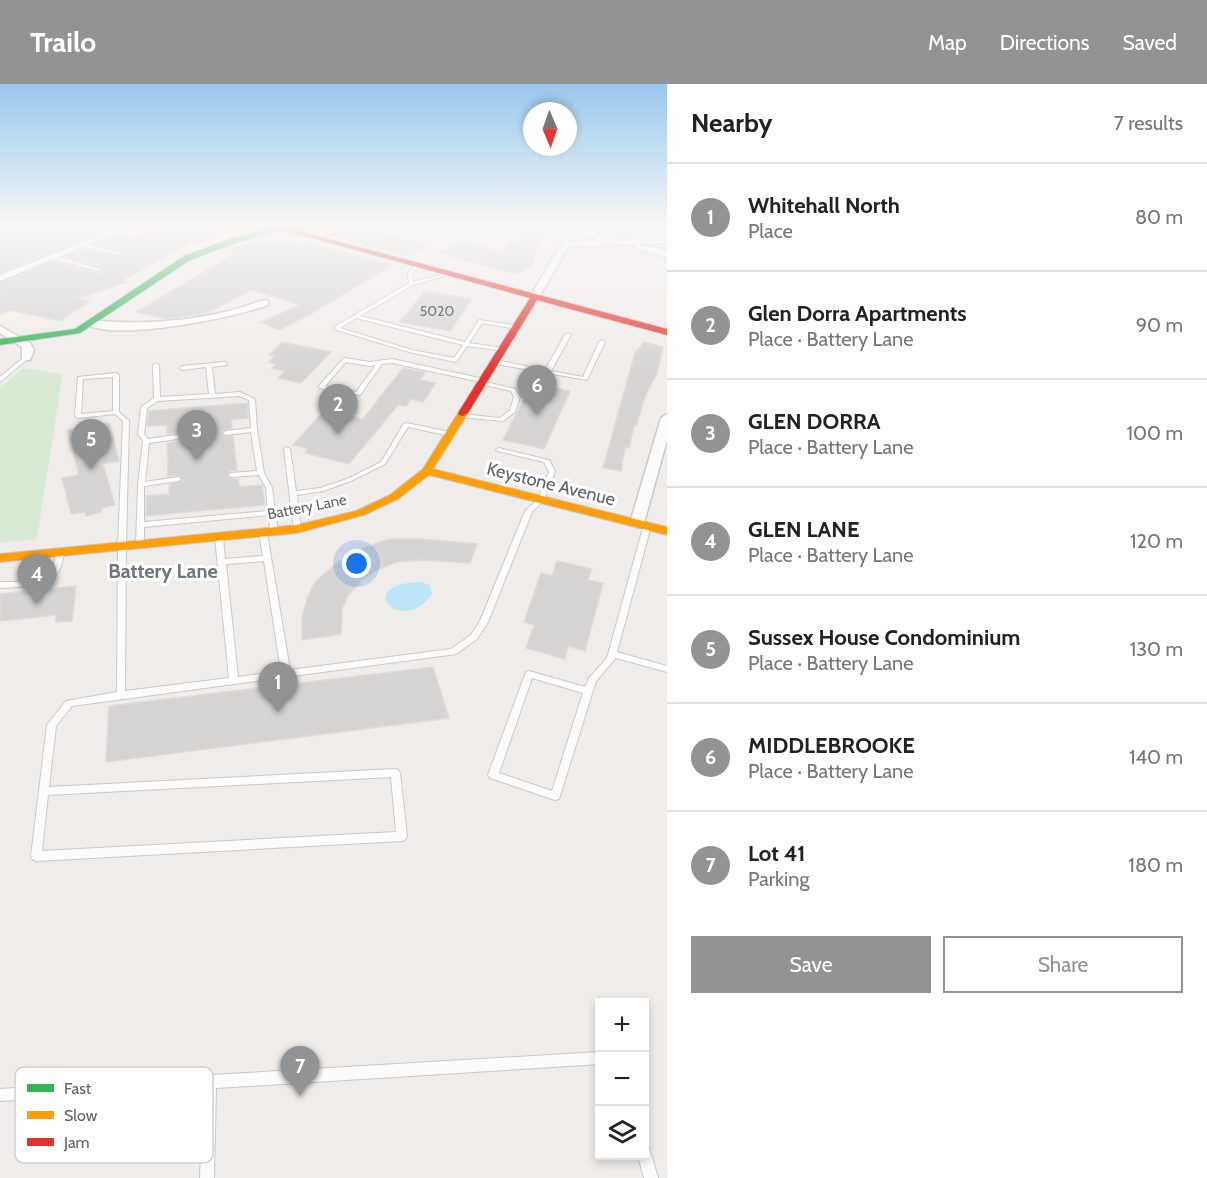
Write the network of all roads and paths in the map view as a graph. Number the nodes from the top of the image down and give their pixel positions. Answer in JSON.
{"nodes":[{"id":1,"x":162,"y":275,"type":"edge"},
{"id":2,"x":410,"y":275,"type":"edge"},
{"id":3,"x":445,"y":275,"type":"edge"},
{"id":4,"x":453,"y":275,"type":"edge"},
{"id":5,"x":548,"y":275,"type":"edge"},
{"id":6,"x":411,"y":284,"type":"junction"},
{"id":7,"x":535,"y":297,"type":"junction"},
{"id":8,"x":266,"y":303,"type":"dead end"},
{"id":9,"x":358,"y":317,"type":"junction"},
{"id":10,"x":90,"y":323,"type":"junction"},
{"id":11,"x":518,"y":327,"type":"junction"},
{"id":12,"x":0,"y":329,"type":"edge"},
{"id":13,"x":667,"y":332,"type":"edge"},
{"id":14,"x":567,"y":335,"type":"dead end"},
{"id":15,"x":18,"y":340,"type":"junction"},
{"id":16,"x":0,"y":342,"type":"edge"},
{"id":17,"x":602,"y":342,"type":"dead end"},
{"id":18,"x":466,"y":344,"type":"junction"},
{"id":19,"x":500,"y":356,"type":"junction"},
{"id":20,"x":26,"y":358,"type":"joint"},
{"id":21,"x":380,"y":363,"type":"junction"},
{"id":22,"x":225,"y":364,"type":"dead end"},
{"id":23,"x":156,"y":365,"type":"dead end"},
{"id":24,"x":209,"y":365,"type":"junction"},
{"id":25,"x":182,"y":368,"type":"dead end"},
{"id":26,"x":548,"y":372,"type":"junction"},
{"id":27,"x":0,"y":380,"type":"edge"},
{"id":28,"x":484,"y":382,"type":"junction"},
{"id":29,"x":212,"y":394,"type":"junction"},
{"id":30,"x":157,"y":399,"type":"junction"},
{"id":31,"x":116,"y":412,"type":"junction"},
{"id":32,"x":462,"y":416,"type":"junction"},
{"id":33,"x":667,"y":418,"type":"edge"},
{"id":34,"x":254,"y":430,"type":"junction"},
{"id":35,"x":225,"y":433,"type":"dead end"},
{"id":36,"x":451,"y":434,"type":"junction"},
{"id":37,"x":177,"y":437,"type":"dead end"},
{"id":38,"x":146,"y":441,"type":"junction"},
{"id":39,"x":287,"y":449,"type":"dead end"},
{"id":40,"x":499,"y":450,"type":"dead end"},
{"id":41,"x":427,"y":471,"type":"junction"},
{"id":42,"x":261,"y":473,"type":"junction"},
{"id":43,"x":231,"y":475,"type":"dead end"},
{"id":44,"x":178,"y":479,"type":"dead end"},
{"id":45,"x":141,"y":485,"type":"junction"},
{"id":46,"x":293,"y":493,"type":"junction"},
{"id":47,"x":541,"y":500,"type":"junction"},
{"id":48,"x":272,"y":513,"type":"junction"},
{"id":49,"x":140,"y":525,"type":"junction"},
{"id":50,"x":642,"y":525,"type":"junction"},
{"id":51,"x":297,"y":529,"type":"junction"},
{"id":52,"x":667,"y":531,"type":"edge"},
{"id":53,"x":268,"y":532,"type":"junction"},
{"id":54,"x":219,"y":537,"type":"junction"},
{"id":55,"x":141,"y":544,"type":"junction"},
{"id":56,"x":122,"y":546,"type":"junction"},
{"id":57,"x":60,"y":552,"type":"junction"},
{"id":58,"x":0,"y":558,"type":"edge"},
{"id":59,"x":267,"y":558,"type":"junction"},
{"id":60,"x":221,"y":562,"type":"junction"},
{"id":61,"x":0,"y":585,"type":"edge"},
{"id":62,"x":612,"y":654,"type":"junction"},
{"id":63,"x":667,"y":669,"type":"edge"},
{"id":64,"x":286,"y":674,"type":"junction"},
{"id":65,"x":234,"y":681,"type":"junction"},
{"id":66,"x":588,"y":691,"type":"junction"},
{"id":67,"x":121,"y":695,"type":"junction"},
{"id":68,"x":44,"y":791,"type":"junction"},
{"id":69,"x":595,"y":1058,"type":"edge"},
{"id":70,"x":213,"y":1080,"type":"edge"},
{"id":71,"x":15,"y":1094,"type":"edge"},
{"id":72,"x":0,"y":1095,"type":"edge"},
{"id":73,"x":647,"y":1160,"type":"edge"},
{"id":74,"x":207,"y":1163,"type":"edge"},
{"id":75,"x":207,"y":1178,"type":"edge"},
{"id":76,"x":651,"y":1178,"type":"edge"}],
"edges":[{"from":1,"to":10,"type":"street"},
{"from":2,"to":6,"type":"lane"},
{"from":3,"to":6,"type":"lane"},
{"from":4,"to":7,"type":"street"},
{"from":5,"to":7,"type":"street","name":"Battery Lane"},
{"from":6,"to":9,"type":"lane"},
{"from":7,"to":11,"type":"street","name":"Battery Lane"},
{"from":7,"to":13,"type":"street"},
{"from":8,"to":10,"type":"street"},
{"from":9,"to":18,"type":"lane"},
{"from":9,"to":18,"type":"lane"},
{"from":10,"to":15,"type":"street"},
{"from":11,"to":18,"type":"lane"},
{"from":11,"to":19,"type":"street","name":"Battery Lane"},
{"from":12,"to":15,"type":"street"},
{"from":14,"to":26,"type":"lane"},
{"from":15,"to":16,"type":"street"},
{"from":15,"to":20,"type":"street"},
{"from":17,"to":26,"type":"lane"},
{"from":18,"to":19,"type":"lane"},
{"from":19,"to":26,"type":"lane"},
{"from":19,"to":28,"type":"street","name":"Battery Lane"},
{"from":20,"to":27,"type":"lane"},
{"from":21,"to":21,"type":"lane"},
{"from":21,"to":28,"type":"lane"},
{"from":22,"to":24,"type":"lane"},
{"from":23,"to":30,"type":"lane"},
{"from":24,"to":25,"type":"lane"},
{"from":24,"to":29,"type":"lane"},
{"from":28,"to":32,"type":"street","name":"Battery Lane"},
{"from":28,"to":32,"type":"lane"},
{"from":29,"to":30,"type":"lane"},
{"from":29,"to":34,"type":"lane"},
{"from":30,"to":38,"type":"lane"},
{"from":31,"to":31,"type":"lane"},
{"from":31,"to":56,"type":"lane"},
{"from":32,"to":36,"type":"street","name":"Battery Lane"},
{"from":33,"to":50,"type":"street"},
{"from":34,"to":35,"type":"lane"},
{"from":34,"to":42,"type":"lane"},
{"from":36,"to":41,"type":"street","name":"Battery Lane"},
{"from":36,"to":46,"type":"lane"},
{"from":37,"to":38,"type":"lane"},
{"from":38,"to":45,"type":"lane"},
{"from":39,"to":46,"type":"lane"},
{"from":40,"to":47,"type":"lane"},
{"from":41,"to":47,"type":"street","name":"Keystone Avenue"},
{"from":41,"to":51,"type":"street","name":"Battery Lane"},
{"from":42,"to":43,"type":"lane"},
{"from":42,"to":48,"type":"lane"},
{"from":44,"to":45,"type":"lane"},
{"from":45,"to":49,"type":"lane"},
{"from":46,"to":51,"type":"lane"},
{"from":47,"to":50,"type":"street","name":"Keystone Avenue"},
{"from":47,"to":64,"type":"lane"},
{"from":48,"to":49,"type":"lane"},
{"from":48,"to":53,"type":"lane"},
{"from":49,"to":55,"type":"lane"},
{"from":50,"to":52,"type":"street","name":"Keystone Avenue"},
{"from":50,"to":62,"type":"lane"},
{"from":51,"to":53,"type":"street","name":"Battery Lane"},
{"from":53,"to":54,"type":"street","name":"Battery Lane"},
{"from":53,"to":59,"type":"lane"},
{"from":54,"to":55,"type":"street","name":"Battery Lane"},
{"from":54,"to":60,"type":"lane"},
{"from":55,"to":56,"type":"street","name":"Battery Lane"},
{"from":56,"to":57,"type":"street","name":"Battery Lane"},
{"from":56,"to":67,"type":"lane"},
{"from":57,"to":58,"type":"street","name":"Battery Lane"},
{"from":57,"to":61,"type":"lane"},
{"from":59,"to":60,"type":"lane"},
{"from":59,"to":64,"type":"lane"},
{"from":60,"to":65,"type":"lane"},
{"from":62,"to":63,"type":"lane"},
{"from":62,"to":66,"type":"lane"},
{"from":64,"to":65,"type":"lane"},
{"from":65,"to":67,"type":"lane"},
{"from":66,"to":66,"type":"lane"},
{"from":67,"to":68,"type":"lane"},
{"from":68,"to":68,"type":"lane"},
{"from":69,"to":70,"type":"lane"},
{"from":71,"to":72,"type":"lane"},
{"from":73,"to":76,"type":"lane"},
{"from":74,"to":75,"type":"lane"}]}
